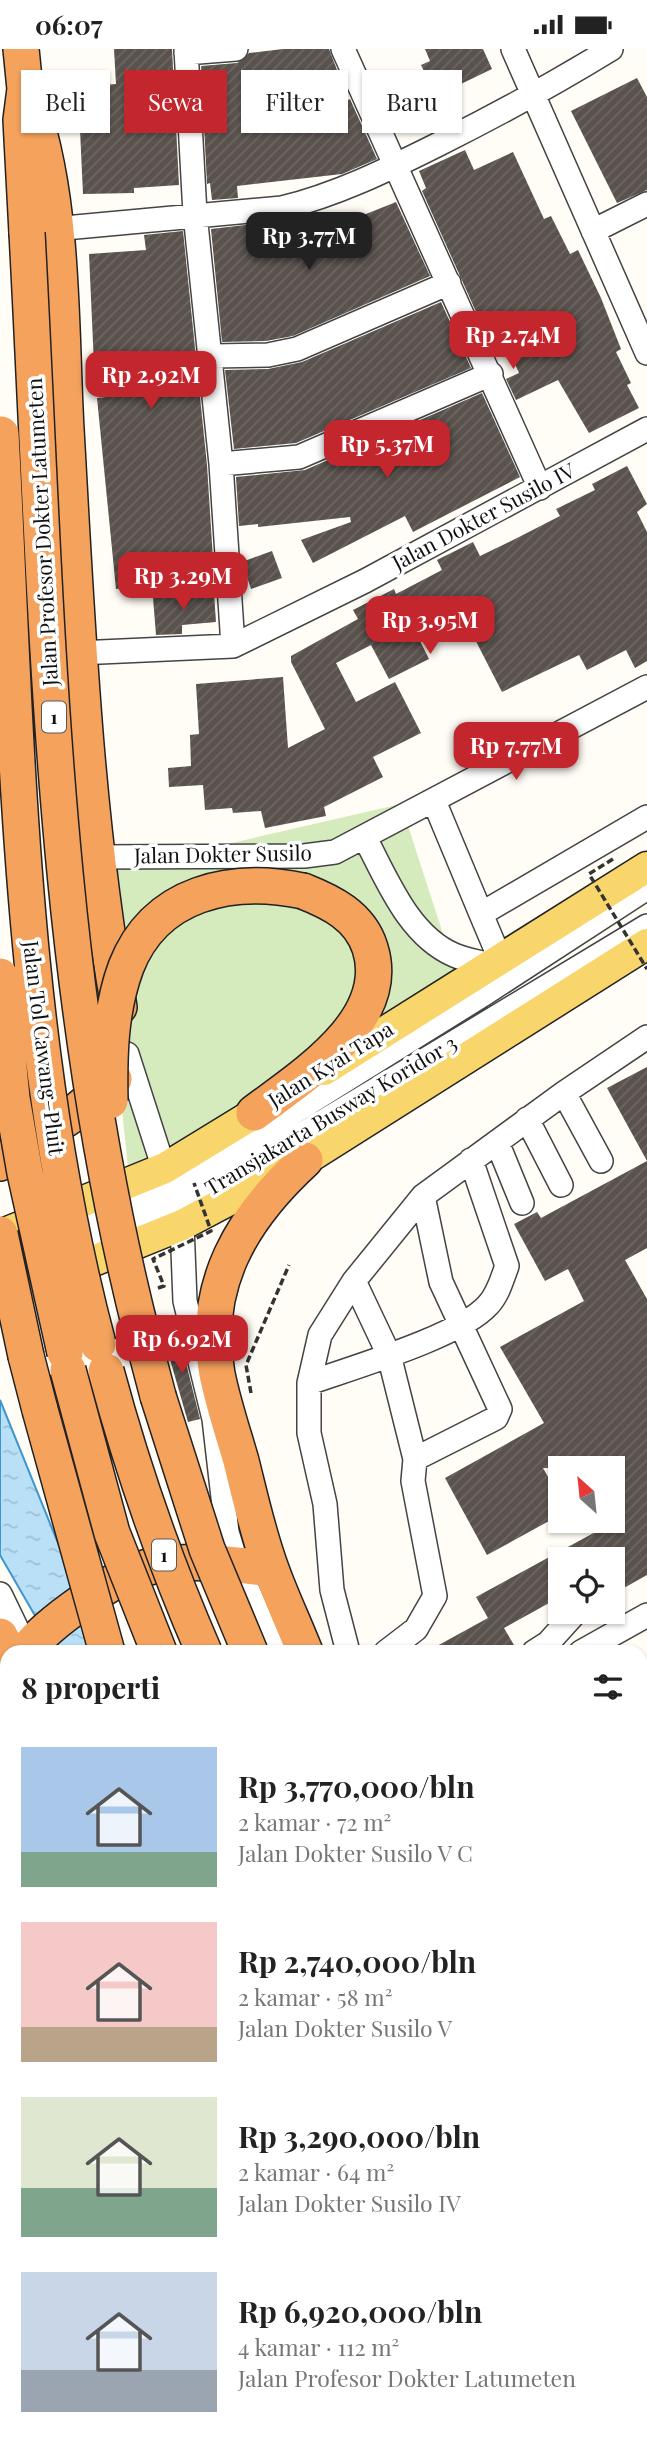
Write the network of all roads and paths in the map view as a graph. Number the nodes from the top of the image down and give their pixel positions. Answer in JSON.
{"nodes":[{"id":1,"x":6,"y":49,"type":"edge"},
{"id":2,"x":21,"y":49,"type":"edge"},
{"id":3,"x":236,"y":49,"type":"edge"},
{"id":4,"x":343,"y":49,"type":"edge"},
{"id":5,"x":513,"y":49,"type":"edge"},
{"id":6,"x":611,"y":49,"type":"edge"},
{"id":7,"x":186,"y":51,"type":"edge"},
{"id":8,"x":23,"y":70,"type":"edge"},
{"id":9,"x":21,"y":81,"type":"edge"},
{"id":10,"x":535,"y":96,"type":"junction"},
{"id":11,"x":23,"y":133,"type":"edge"},
{"id":12,"x":395,"y":166,"type":"junction"},
{"id":13,"x":647,"y":204,"type":"edge"},
{"id":14,"x":195,"y":214,"type":"junction"},
{"id":15,"x":41,"y":231,"type":"junction"},
{"id":16,"x":593,"y":231,"type":"junction"},
{"id":17,"x":449,"y":283,"type":"junction"},
{"id":18,"x":646,"y":349,"type":"edge"},
{"id":19,"x":212,"y":356,"type":"junction"},
{"id":20,"x":491,"y":374,"type":"junction"},
{"id":21,"x":1,"y":428,"type":"edge"},
{"id":22,"x":647,"y":429,"type":"edge"},
{"id":23,"x":221,"y":464,"type":"junction"},
{"id":24,"x":540,"y":488,"type":"junction"},
{"id":25,"x":233,"y":646,"type":"junction"},
{"id":26,"x":78,"y":653,"type":"junction"},
{"id":27,"x":647,"y":687,"type":"edge"},
{"id":28,"x":434,"y":801,"type":"junction"},
{"id":29,"x":647,"y":817,"type":"edge"},
{"id":30,"x":365,"y":838,"type":"junction"},
{"id":31,"x":95,"y":857,"type":"junction"},
{"id":32,"x":613,"y":859,"type":"dead end"},
{"id":33,"x":647,"y":867,"type":"edge"},
{"id":34,"x":647,"y":888,"type":"edge"},
{"id":35,"x":481,"y":914,"type":"junction"},
{"id":36,"x":647,"y":926,"type":"edge"},
{"id":37,"x":647,"y":944,"type":"edge"},
{"id":38,"x":110,"y":959,"type":"junction"},
{"id":39,"x":496,"y":962,"type":"junction"},
{"id":40,"x":647,"y":969,"type":"edge"},
{"id":41,"x":0,"y":977,"type":"edge"},
{"id":42,"x":647,"y":1037,"type":"edge"},
{"id":43,"x":0,"y":1044,"type":"edge"},
{"id":44,"x":127,"y":1054,"type":"junction"},
{"id":45,"x":564,"y":1093,"type":"junction"},
{"id":46,"x":254,"y":1113,"type":"junction"},
{"id":47,"x":527,"y":1119,"type":"junction"},
{"id":48,"x":497,"y":1142,"type":"junction"},
{"id":49,"x":305,"y":1160,"type":"junction"},
{"id":50,"x":471,"y":1160,"type":"junction"},
{"id":51,"x":601,"y":1161,"type":"dead end"},
{"id":52,"x":0,"y":1163,"type":"edge"},
{"id":53,"x":561,"y":1185,"type":"dead end"},
{"id":54,"x":178,"y":1194,"type":"junction"},
{"id":55,"x":423,"y":1196,"type":"junction"},
{"id":56,"x":111,"y":1197,"type":"junction"},
{"id":57,"x":522,"y":1203,"type":"dead end"},
{"id":58,"x":0,"y":1234,"type":"edge"},
{"id":59,"x":0,"y":1255,"type":"edge"},
{"id":60,"x":289,"y":1265,"type":"dead end"},
{"id":61,"x":0,"y":1277,"type":"edge"},
{"id":62,"x":354,"y":1281,"type":"junction"},
{"id":63,"x":156,"y":1289,"type":"dead end"},
{"id":64,"x":0,"y":1299,"type":"edge"},
{"id":65,"x":459,"y":1326,"type":"junction"},
{"id":66,"x":195,"y":1346,"type":"junction"},
{"id":67,"x":389,"y":1355,"type":"junction"},
{"id":68,"x":232,"y":1370,"type":"junction"},
{"id":69,"x":309,"y":1383,"type":"junction"},
{"id":70,"x":415,"y":1459,"type":"junction"},
{"id":71,"x":254,"y":1567,"type":"junction"},
{"id":72,"x":0,"y":1594,"type":"edge"},
{"id":73,"x":647,"y":1615,"type":"edge"},
{"id":74,"x":565,"y":1624,"type":"edge"},
{"id":75,"x":21,"y":1645,"type":"edge"},
{"id":76,"x":22,"y":1645,"type":"edge"},
{"id":77,"x":105,"y":1645,"type":"edge"},
{"id":78,"x":156,"y":1645,"type":"edge"},
{"id":79,"x":201,"y":1645,"type":"edge"},
{"id":80,"x":247,"y":1645,"type":"edge"},
{"id":81,"x":273,"y":1645,"type":"edge"},
{"id":82,"x":301,"y":1645,"type":"edge"},
{"id":83,"x":346,"y":1645,"type":"edge"},
{"id":84,"x":395,"y":1645,"type":"edge"},
{"id":85,"x":545,"y":1645,"type":"edge"},
{"id":86,"x":598,"y":1645,"type":"edge"}],
"edges":[{"from":1,"to":9,"type":"street"},
{"from":2,"to":8,"type":"highway","name":"Jalan Profesor Dokter Latumeten","number":"1"},
{"from":3,"to":7,"type":"street"},
{"from":4,"to":12,"type":"street"},
{"from":5,"to":10,"type":"street"},
{"from":6,"to":10,"type":"street"},
{"from":7,"to":14,"type":"street"},
{"from":10,"to":12,"type":"street"},
{"from":10,"to":16,"type":"street"},
{"from":11,"to":15,"type":"highway","name":"Jalan Profesor Dokter Latumeten","number":"1"},
{"from":12,"to":14,"type":"street"},
{"from":12,"to":17,"type":"street"},
{"from":13,"to":16,"type":"street"},
{"from":14,"to":15,"type":"street"},
{"from":14,"to":19,"type":"street"},
{"from":15,"to":26,"type":"highway","name":"Jalan Profesor Dokter Latumeten","number":"1"},
{"from":15,"to":56,"type":"highway","name":"Jalan Profesor Dokter Latumeten","number":"1","bridge":true},
{"from":16,"to":18,"type":"street"},
{"from":17,"to":19,"type":"street"},
{"from":17,"to":20,"type":"street"},
{"from":19,"to":23,"type":"street"},
{"from":20,"to":23,"type":"street"},
{"from":20,"to":24,"type":"street"},
{"from":21,"to":79,"type":"highway","name":"Jalan Tol Cawang–Pluit","number":"1","bridge":true},
{"from":22,"to":24,"type":"street","name":"Jalan Dokter Susilo IV"},
{"from":23,"to":25,"type":"street"},
{"from":24,"to":25,"type":"street","name":"Jalan Dokter Susilo IV"},
{"from":25,"to":26,"type":"street","name":"Jalan Dokter Susilo IV"},
{"from":26,"to":31,"type":"highway","name":"Jalan Profesor Dokter Latumeten","number":"1"},
{"from":27,"to":28,"type":"street","name":"Jalan Dokter Susilo"},
{"from":28,"to":30,"type":"street","name":"Jalan Dokter Susilo"},
{"from":28,"to":35,"type":"street"},
{"from":29,"to":35,"type":"street"},
{"from":30,"to":31,"type":"street","name":"Jalan Dokter Susilo"},
{"from":30,"to":39,"type":"street"},
{"from":31,"to":38,"type":"highway","name":"Jalan Profesor Dokter Latumeten","number":"1"},
{"from":32,"to":40,"type":"path","bridge":true},
{"from":33,"to":39,"type":"main road","name":"Jalan Kyai Tapa"},
{"from":34,"to":54,"type":"street","name":"Transjakarta Busway Koridor 3"},
{"from":35,"to":39,"type":"street"},
{"from":36,"to":54,"type":"street","name":"Transjakarta Busway Koridor 3"},
{"from":37,"to":49,"type":"main road","name":"Jalan Kyai Tapa"},
{"from":38,"to":43,"type":"highway"},
{"from":38,"to":44,"type":"highway","name":"Jalan Profesor Dokter Latumeten","number":"1"},
{"from":39,"to":46,"type":"main road","name":"Jalan Kyai Tapa"},
{"from":41,"to":78,"type":"highway","name":"Jalan Tol Cawang–Pluit","number":"1","bridge":true},
{"from":42,"to":45,"type":"street"},
{"from":44,"to":52,"type":"highway"},
{"from":44,"to":54,"type":"street"},
{"from":45,"to":47,"type":"street"},
{"from":45,"to":51,"type":"street"},
{"from":46,"to":54,"type":"main road","name":"Jalan Kyai Tapa"},
{"from":46,"to":56,"type":"highway","bridge":true},
{"from":47,"to":48,"type":"street"},
{"from":47,"to":53,"type":"street"},
{"from":48,"to":50,"type":"street"},
{"from":48,"to":57,"type":"street"},
{"from":49,"to":54,"type":"main road","name":"Jalan Kyai Tapa"},
{"from":49,"to":68,"type":"highway"},
{"from":50,"to":55,"type":"street"},
{"from":50,"to":65,"type":"street"},
{"from":54,"to":58,"type":"main road","name":"Jalan Kyai Tapa"},
{"from":54,"to":59,"type":"street"},
{"from":54,"to":61,"type":"street","name":"Transjakarta Busway Koridor 3"},
{"from":54,"to":63,"type":"path","bridge":true},
{"from":54,"to":64,"type":"main road","name":"Jalan Kyai Tapa"},
{"from":54,"to":66,"type":"street"},
{"from":55,"to":62,"type":"street"},
{"from":55,"to":65,"type":"street"},
{"from":56,"to":80,"type":"highway","name":"Jalan Profesor Dokter Latumeten","number":"1","bridge":true},
{"from":58,"to":77,"type":"highway","bridge":true},
{"from":60,"to":68,"type":"path"},
{"from":62,"to":67,"type":"street"},
{"from":62,"to":69,"type":"street"},
{"from":65,"to":67,"type":"street"},
{"from":65,"to":70,"type":"street"},
{"from":66,"to":68,"type":"street"},
{"from":66,"to":71,"type":"street"},
{"from":67,"to":69,"type":"street"},
{"from":67,"to":70,"type":"street"},
{"from":68,"to":71,"type":"highway"},
{"from":69,"to":83,"type":"street"},
{"from":70,"to":84,"type":"street"},
{"from":71,"to":76,"type":"highway"},
{"from":71,"to":81,"type":"street"},
{"from":71,"to":82,"type":"highway"},
{"from":72,"to":75,"type":"street"},
{"from":73,"to":86,"type":"street"},
{"from":74,"to":85,"type":"street"}]}
